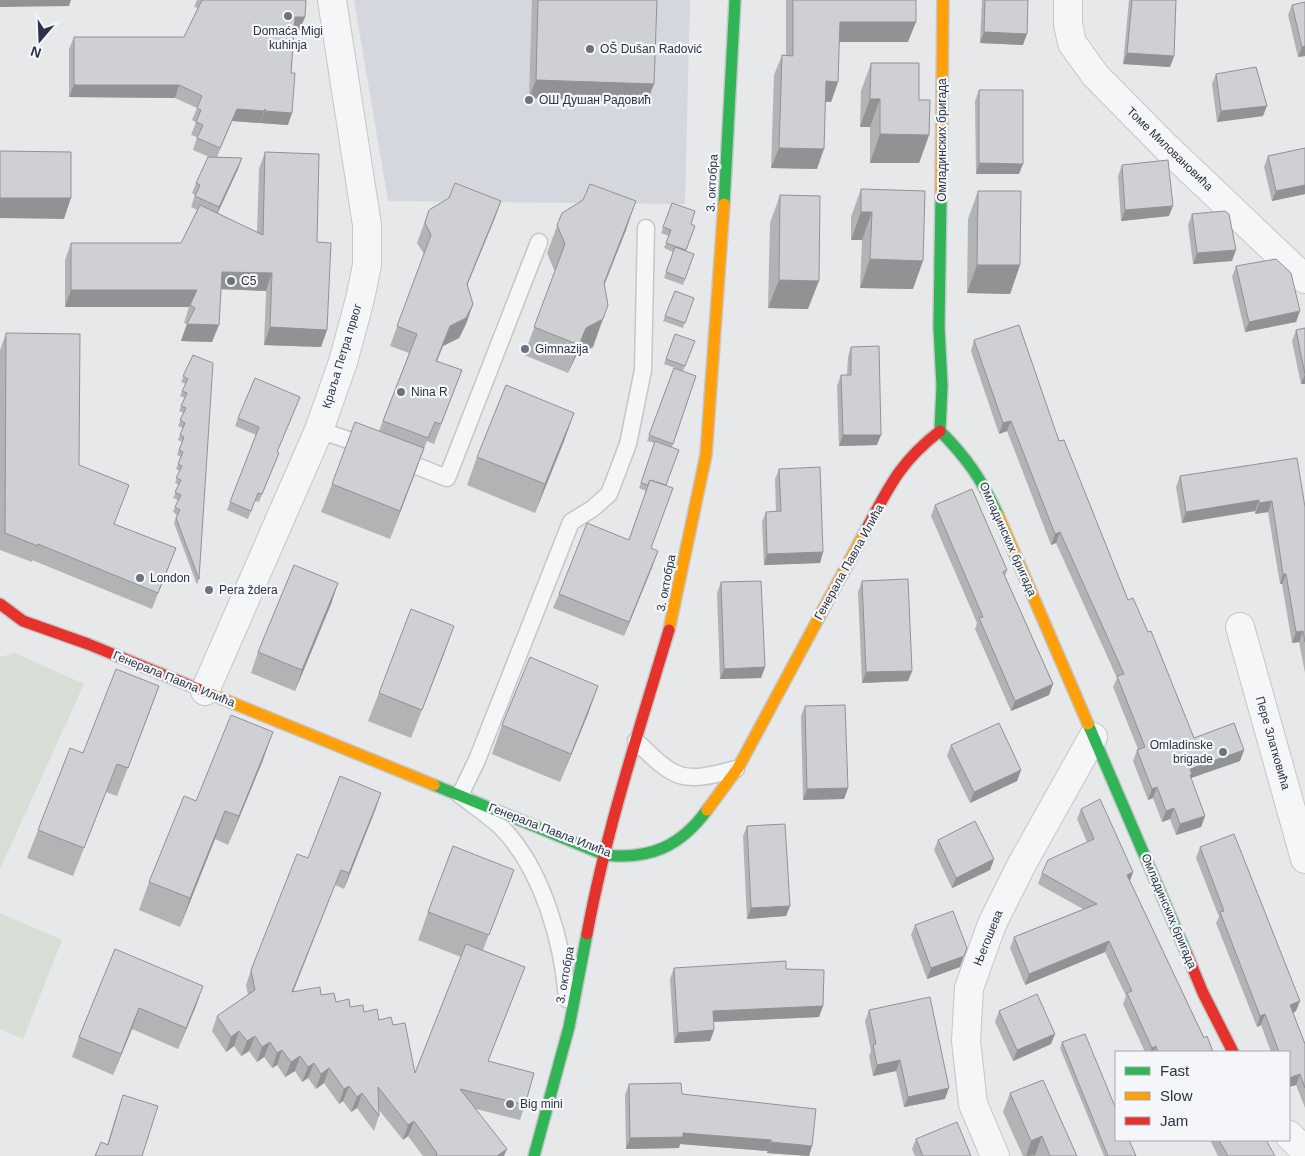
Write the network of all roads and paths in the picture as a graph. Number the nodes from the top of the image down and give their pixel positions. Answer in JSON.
{"nodes":[{"id":1,"x":332,"y":0,"type":"edge"},
{"id":2,"x":735,"y":0,"type":"edge"},
{"id":3,"x":943,"y":0,"type":"edge"},
{"id":4,"x":1068,"y":0,"type":"edge"},
{"id":5,"x":646,"y":228,"type":"dead end"},
{"id":6,"x":539,"y":242,"type":"dead end"},
{"id":7,"x":1305,"y":279,"type":"edge"},
{"id":8,"x":319,"y":430,"type":"junction"},
{"id":9,"x":940,"y":431,"type":"junction"},
{"id":10,"x":8,"y":619,"type":"edge"},
{"id":11,"x":1240,"y":628,"type":"dead end"},
{"id":12,"x":204,"y":691,"type":"junction"},
{"id":13,"x":1093,"y":737,"type":"junction"},
{"id":14,"x":636,"y":741,"type":"junction"},
{"id":15,"x":738,"y":768,"type":"junction"},
{"id":16,"x":460,"y":795,"type":"junction"},
{"id":17,"x":605,"y":855,"type":"junction"},
{"id":18,"x":1305,"y":860,"type":"edge"},
{"id":19,"x":569,"y":1027,"type":"junction"},
{"id":20,"x":1232,"y":1051,"type":"edge"},
{"id":21,"x":1290,"y":1136,"type":"edge"},
{"id":22,"x":1305,"y":1152,"type":"edge"},
{"id":23,"x":534,"y":1156,"type":"edge"},
{"id":24,"x":995,"y":1156,"type":"edge"}],
"edges":[{"from":1,"to":8,"type":"street","name":"Краља Петра првог"},
{"from":2,"to":14,"type":"street","name":"3. октобра"},
{"from":3,"to":9,"type":"street","name":"Омладинских бригада"},
{"from":4,"to":7,"type":"street","name":"Томе Миловановића"},
{"from":5,"to":16,"type":"lane"},
{"from":6,"to":8,"type":"lane"},
{"from":8,"to":12,"type":"street","name":"Краља Петра првог"},
{"from":9,"to":13,"type":"street","name":"Омладинских бригада"},
{"from":9,"to":15,"type":"street","name":"Генерала Павла Илића"},
{"from":10,"to":12,"type":"street","name":"Генерала Павла Илића"},
{"from":11,"to":18,"type":"street","name":"Пере Златковића"},
{"from":12,"to":16,"type":"street","name":"Генерала Павла Илића"},
{"from":13,"to":20,"type":"street","name":"Омладинских бригада"},
{"from":13,"to":24,"type":"street","name":"Његошева"},
{"from":14,"to":15,"type":"lane"},
{"from":14,"to":17,"type":"street","name":"3. октобра"},
{"from":15,"to":17,"type":"street","name":"Генерала Павла Илића"},
{"from":16,"to":17,"type":"street","name":"Генерала Павла Илића"},
{"from":16,"to":19,"type":"lane"},
{"from":17,"to":19,"type":"street","name":"3. октобра"},
{"from":19,"to":23,"type":"street","name":"3. октобра"},
{"from":21,"to":22,"type":"street"}]}
